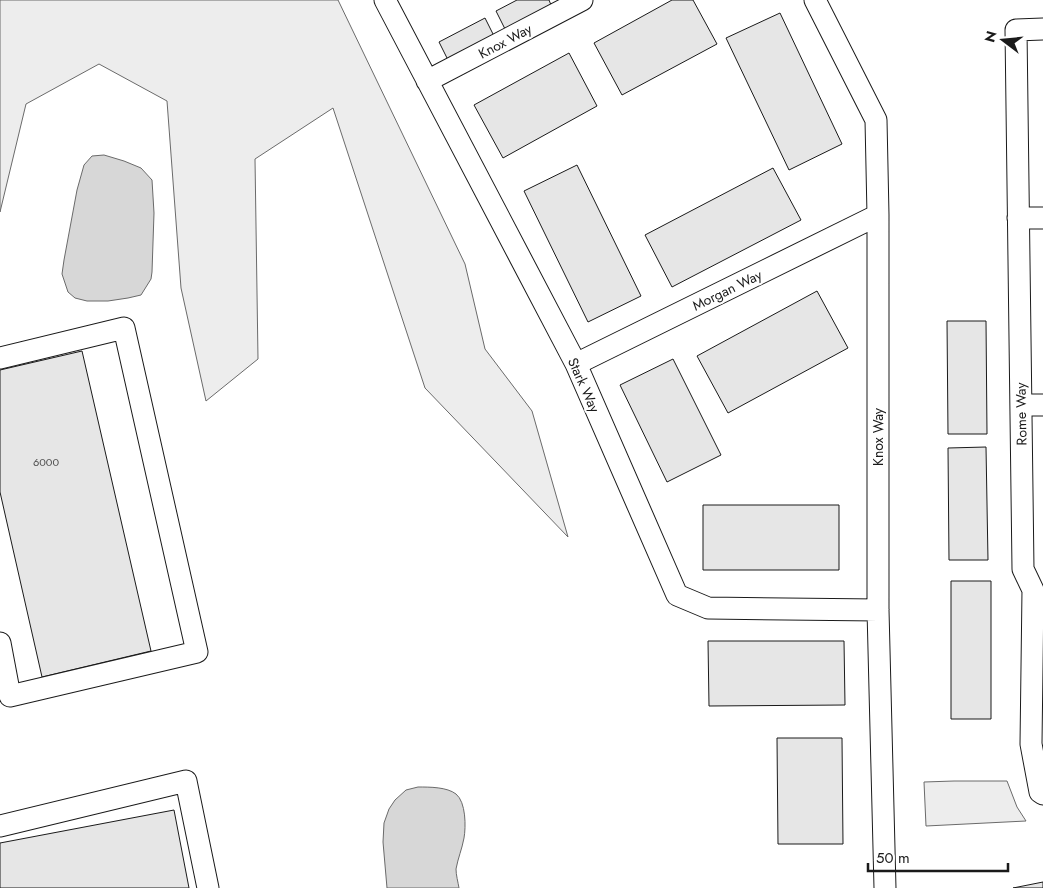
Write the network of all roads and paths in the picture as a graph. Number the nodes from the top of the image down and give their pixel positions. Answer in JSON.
{"nodes":[{"id":1,"x":385,"y":0,"type":"edge"},
{"id":2,"x":582,"y":0,"type":"edge"},
{"id":3,"x":815,"y":0,"type":"edge"},
{"id":4,"x":1043,"y":29,"type":"edge"},
{"id":5,"x":427,"y":81,"type":"junction"},
{"id":6,"x":878,"y":215,"type":"junction"},
{"id":7,"x":1018,"y":218,"type":"junction"},
{"id":8,"x":1043,"y":218,"type":"edge"},
{"id":9,"x":0,"y":358,"type":"edge"},
{"id":10,"x":576,"y":364,"type":"junction"},
{"id":11,"x":1021,"y":405,"type":"junction"},
{"id":12,"x":1043,"y":405,"type":"edge"},
{"id":13,"x":1038,"y":590,"type":"edge"},
{"id":14,"x":878,"y":610,"type":"junction"},
{"id":15,"x":0,"y":643,"type":"edge"},
{"id":16,"x":5,"y":698,"type":"edge"},
{"id":17,"x":1043,"y":794,"type":"edge"},
{"id":18,"x":0,"y":826,"type":"edge"},
{"id":19,"x":208,"y":888,"type":"edge"},
{"id":20,"x":885,"y":888,"type":"edge"}],
"edges":[{"from":1,"to":5,"type":"street","name":"Stark Way"},
{"from":2,"to":5,"type":"street","name":"Knox Way"},
{"from":3,"to":6,"type":"street","name":"Knox Way"},
{"from":4,"to":7,"type":"street","name":"Rome Way"},
{"from":5,"to":10,"type":"street","name":"Stark Way"},
{"from":6,"to":10,"type":"street","name":"Morgan Way"},
{"from":6,"to":14,"type":"street","name":"Knox Way"},
{"from":7,"to":8,"type":"street"},
{"from":7,"to":11,"type":"street","name":"Rome Way"},
{"from":9,"to":16,"type":"street"},
{"from":10,"to":14,"type":"street","name":"Stark Way"},
{"from":11,"to":12,"type":"street"},
{"from":11,"to":13,"type":"street","name":"Rome Way"},
{"from":13,"to":17,"type":"street","name":"Rome Way"},
{"from":14,"to":20,"type":"street","name":"Knox Way"},
{"from":15,"to":16,"type":"street"},
{"from":18,"to":19,"type":"street"}]}
